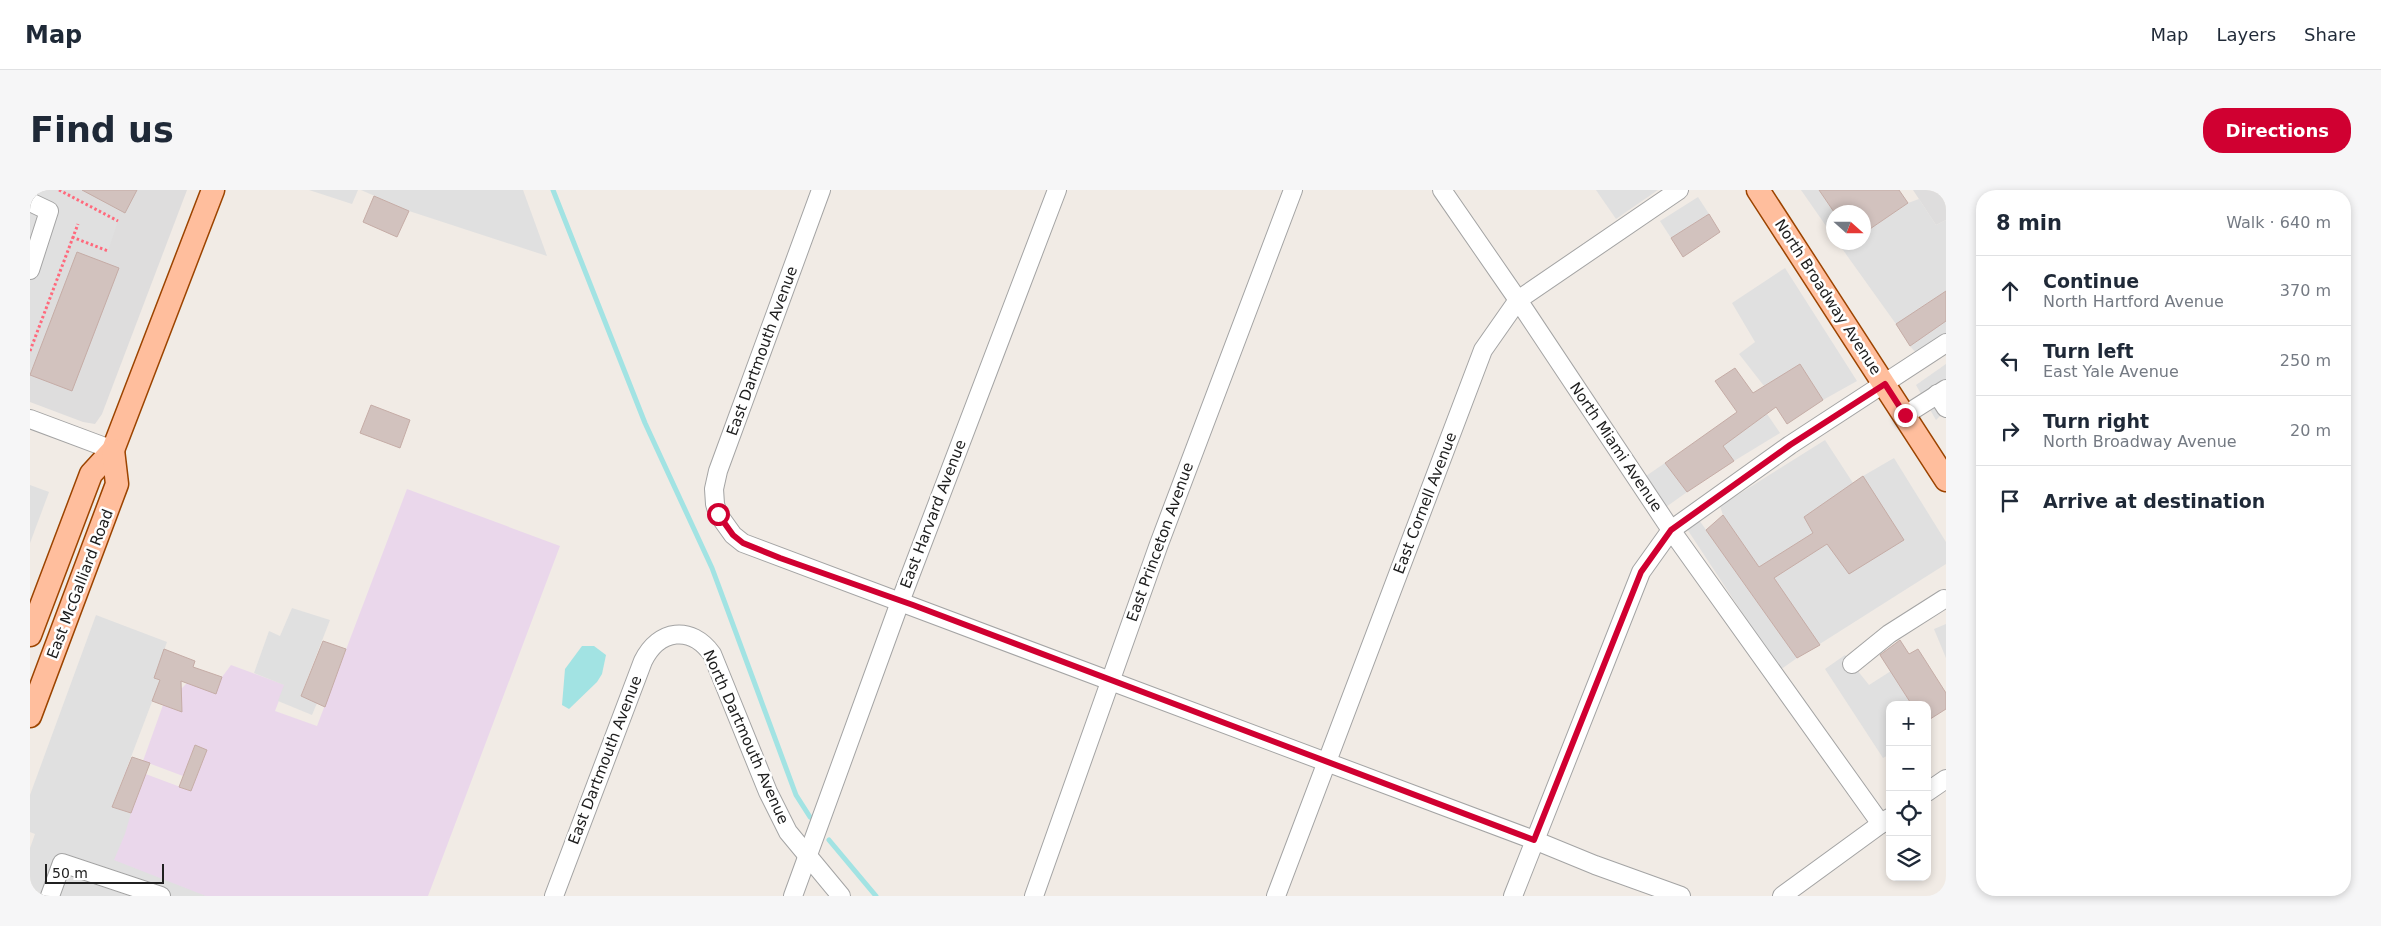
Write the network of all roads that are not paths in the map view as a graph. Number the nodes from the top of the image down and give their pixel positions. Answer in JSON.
{"nodes":[{"id":1,"x":213,"y":190,"type":"edge"},
{"id":2,"x":821,"y":190,"type":"edge"},
{"id":3,"x":1057,"y":190,"type":"edge"},
{"id":4,"x":1293,"y":190,"type":"edge"},
{"id":5,"x":1442,"y":190,"type":"edge"},
{"id":6,"x":1679,"y":190,"type":"edge"},
{"id":7,"x":1758,"y":190,"type":"edge"},
{"id":8,"x":30,"y":202,"type":"edge"},
{"id":9,"x":30,"y":270,"type":"edge"},
{"id":10,"x":1518,"y":300,"type":"junction"},
{"id":11,"x":1946,"y":344,"type":"edge"},
{"id":12,"x":1885,"y":384,"type":"junction"},
{"id":13,"x":1943,"y":397,"type":"edge"},
{"id":14,"x":1905,"y":415,"type":"junction"},
{"id":15,"x":30,"y":419,"type":"edge"},
{"id":16,"x":114,"y":450,"type":"junction"},
{"id":17,"x":1946,"y":480,"type":"edge"},
{"id":18,"x":1671,"y":530,"type":"junction"},
{"id":19,"x":1944,"y":599,"type":"dead end"},
{"id":20,"x":900,"y":602,"type":"junction"},
{"id":21,"x":30,"y":635,"type":"edge"},
{"id":22,"x":672,"y":635,"type":"joint"},
{"id":23,"x":1852,"y":664,"type":"dead end"},
{"id":24,"x":1109,"y":679,"type":"junction"},
{"id":25,"x":30,"y":716,"type":"edge"},
{"id":26,"x":1327,"y":761,"type":"junction"},
{"id":27,"x":1946,"y":779,"type":"edge"},
{"id":28,"x":1928,"y":791,"type":"edge"},
{"id":29,"x":1885,"y":821,"type":"edge"},
{"id":30,"x":1534,"y":840,"type":"junction"},
{"id":31,"x":808,"y":858,"type":"junction"},
{"id":32,"x":50,"y":896,"type":"edge"},
{"id":33,"x":160,"y":896,"type":"edge"},
{"id":34,"x":554,"y":896,"type":"edge"},
{"id":35,"x":794,"y":896,"type":"edge"},
{"id":36,"x":841,"y":896,"type":"edge"},
{"id":37,"x":1034,"y":896,"type":"edge"},
{"id":38,"x":1276,"y":896,"type":"edge"},
{"id":39,"x":1513,"y":896,"type":"edge"},
{"id":40,"x":1681,"y":896,"type":"edge"},
{"id":41,"x":1782,"y":896,"type":"edge"}],
"edges":[{"from":1,"to":16,"type":"main road","name":"East McGalliard Road"},
{"from":2,"to":20,"type":"street","name":"East Dartmouth Avenue"},
{"from":3,"to":20,"type":"street","name":"East Harvard Avenue"},
{"from":4,"to":24,"type":"street","name":"East Princeton Avenue"},
{"from":5,"to":10,"type":"street","name":"North Miami Avenue"},
{"from":6,"to":10,"type":"street","name":"East Cornell Avenue"},
{"from":7,"to":12,"type":"main road","name":"North Broadway Avenue"},
{"from":8,"to":9,"type":"street"},
{"from":10,"to":18,"type":"street","name":"North Miami Avenue"},
{"from":10,"to":26,"type":"street","name":"East Cornell Avenue"},
{"from":11,"to":12,"type":"street"},
{"from":12,"to":14,"type":"main road","name":"North Broadway Avenue"},
{"from":12,"to":18,"type":"street"},
{"from":13,"to":14,"type":"street"},
{"from":14,"to":17,"type":"main road","name":"North Broadway Avenue"},
{"from":15,"to":16,"type":"street"},
{"from":16,"to":21,"type":"main road","name":"East McGalliard Road"},
{"from":16,"to":25,"type":"main road","name":"East McGalliard Road"},
{"from":18,"to":29,"type":"street","name":"North Miami Avenue"},
{"from":18,"to":30,"type":"street"},
{"from":19,"to":23,"type":"street"},
{"from":20,"to":24,"type":"street"},
{"from":20,"to":31,"type":"street","name":"East Harvard Avenue"},
{"from":22,"to":31,"type":"street","name":"North Dartmouth Avenue"},
{"from":22,"to":34,"type":"street","name":"East Dartmouth Avenue"},
{"from":24,"to":26,"type":"street"},
{"from":24,"to":37,"type":"street","name":"East Princeton Avenue"},
{"from":26,"to":30,"type":"street"},
{"from":26,"to":38,"type":"street","name":"East Cornell Avenue"},
{"from":27,"to":28,"type":"street"},
{"from":29,"to":41,"type":"street"},
{"from":30,"to":39,"type":"street"},
{"from":30,"to":40,"type":"street"},
{"from":31,"to":35,"type":"street","name":"East Harvard Avenue"},
{"from":31,"to":36,"type":"street","name":"North Dartmouth Avenue"},
{"from":32,"to":33,"type":"street"}]}
